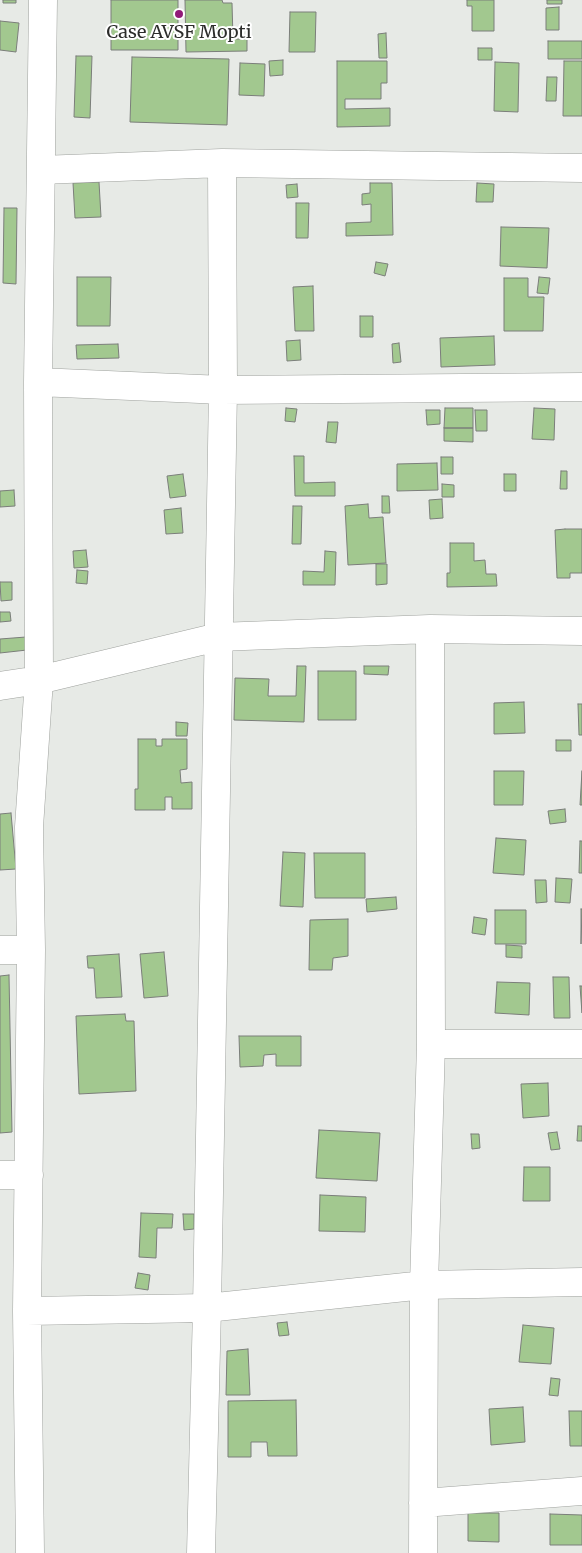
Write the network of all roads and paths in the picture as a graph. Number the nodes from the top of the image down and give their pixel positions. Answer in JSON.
{"nodes":[{"id":1,"x":43,"y":0,"type":"edge"},
{"id":2,"x":222,"y":163,"type":"junction"},
{"id":3,"x":582,"y":168,"type":"edge"},
{"id":4,"x":41,"y":170,"type":"junction"},
{"id":5,"x":38,"y":382,"type":"junction"},
{"id":6,"x":582,"y":388,"type":"edge"},
{"id":7,"x":223,"y":390,"type":"junction"},
{"id":8,"x":430,"y":629,"type":"junction"},
{"id":9,"x":582,"y":630,"type":"edge"},
{"id":10,"x":218,"y":637,"type":"junction"},
{"id":11,"x":39,"y":680,"type":"junction"},
{"id":12,"x":0,"y":686,"type":"edge"},
{"id":13,"x":0,"y":950,"type":"edge"},
{"id":14,"x":31,"y":950,"type":"junction"},
{"id":15,"x":431,"y":1044,"type":"junction"},
{"id":16,"x":582,"y":1044,"type":"edge"},
{"id":17,"x":0,"y":1175,"type":"edge"},
{"id":18,"x":29,"y":1175,"type":"junction"},
{"id":19,"x":582,"y":1282,"type":"edge"},
{"id":20,"x":424,"y":1285,"type":"junction"},
{"id":21,"x":207,"y":1308,"type":"junction"},
{"id":22,"x":27,"y":1311,"type":"junction"},
{"id":23,"x":582,"y":1491,"type":"edge"},
{"id":24,"x":423,"y":1502,"type":"junction"},
{"id":25,"x":30,"y":1553,"type":"edge"},
{"id":26,"x":201,"y":1553,"type":"edge"},
{"id":27,"x":423,"y":1553,"type":"edge"}],
"edges":[{"from":1,"to":4,"type":"street"},
{"from":2,"to":3,"type":"street"},
{"from":2,"to":4,"type":"street"},
{"from":2,"to":7,"type":"street"},
{"from":4,"to":5,"type":"street"},
{"from":5,"to":7,"type":"street"},
{"from":5,"to":11,"type":"street"},
{"from":6,"to":7,"type":"street"},
{"from":7,"to":10,"type":"street"},
{"from":8,"to":9,"type":"street"},
{"from":8,"to":10,"type":"street"},
{"from":8,"to":15,"type":"street"},
{"from":10,"to":11,"type":"street"},
{"from":10,"to":21,"type":"street"},
{"from":11,"to":12,"type":"street"},
{"from":11,"to":14,"type":"street"},
{"from":13,"to":14,"type":"street"},
{"from":14,"to":18,"type":"street"},
{"from":15,"to":16,"type":"street"},
{"from":15,"to":20,"type":"street"},
{"from":17,"to":18,"type":"street"},
{"from":18,"to":22,"type":"street"},
{"from":19,"to":20,"type":"street"},
{"from":20,"to":21,"type":"street"},
{"from":20,"to":24,"type":"street"},
{"from":21,"to":22,"type":"street"},
{"from":21,"to":26,"type":"street"},
{"from":22,"to":25,"type":"street"},
{"from":23,"to":24,"type":"street"},
{"from":24,"to":27,"type":"street"}]}
